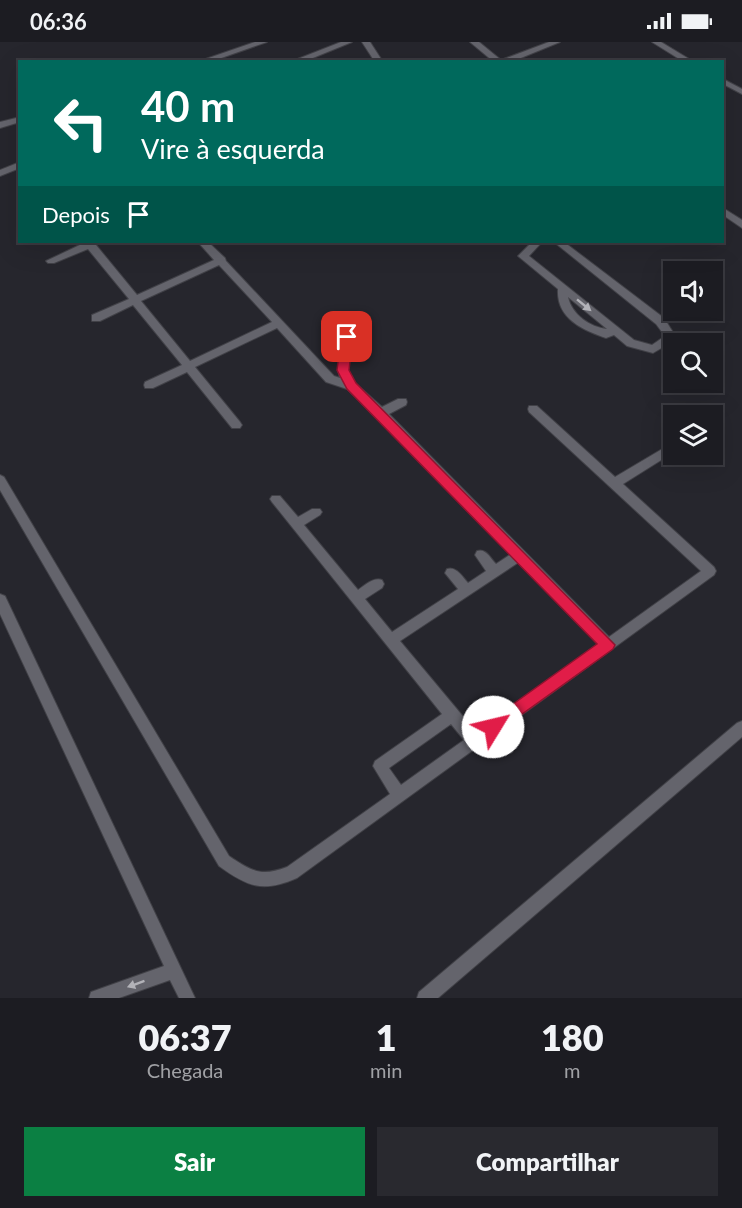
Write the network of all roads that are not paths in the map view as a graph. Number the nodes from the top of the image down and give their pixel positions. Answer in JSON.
{"nodes":[{"id":1,"x":348,"y":42,"type":"edge"},
{"id":2,"x":366,"y":42,"type":"edge"},
{"id":3,"x":474,"y":42,"type":"edge"},
{"id":4,"x":556,"y":42,"type":"edge"},
{"id":5,"x":656,"y":42,"type":"edge"},
{"id":6,"x":259,"y":43,"type":"edge"},
{"id":7,"x":207,"y":60,"type":"edge"},
{"id":8,"x":299,"y":60,"type":"edge"},
{"id":9,"x":379,"y":60,"type":"edge"},
{"id":10,"x":498,"y":60,"type":"edge"},
{"id":11,"x":506,"y":60,"type":"edge"},
{"id":12,"x":687,"y":60,"type":"edge"},
{"id":13,"x":724,"y":82,"type":"edge"},
{"id":14,"x":742,"y":92,"type":"edge"},
{"id":15,"x":18,"y":120,"type":"edge"},
{"id":16,"x":0,"y":125,"type":"edge"},
{"id":17,"x":18,"y":166,"type":"edge"},
{"id":18,"x":0,"y":173,"type":"edge"},
{"id":19,"x":724,"y":212,"type":"edge"},
{"id":20,"x":742,"y":225,"type":"edge"},
{"id":21,"x":89,"y":243,"type":"edge"},
{"id":22,"x":92,"y":243,"type":"edge"},
{"id":23,"x":205,"y":243,"type":"edge"},
{"id":24,"x":536,"y":243,"type":"edge"},
{"id":25,"x":559,"y":243,"type":"edge"},
{"id":26,"x":222,"y":260,"type":"junction"},
{"id":27,"x":51,"y":261,"type":"dead end"},
{"id":28,"x":564,"y":288,"type":"junction"},
{"id":29,"x":135,"y":300,"type":"junction"},
{"id":30,"x":96,"y":318,"type":"dead end"},
{"id":31,"x":277,"y":324,"type":"junction"},
{"id":32,"x":336,"y":326,"type":"dead end"},
{"id":33,"x":615,"y":330,"type":"junction"},
{"id":34,"x":189,"y":366,"type":"junction"},
{"id":35,"x":149,"y":385,"type":"dead end"},
{"id":36,"x":351,"y":386,"type":"junction"},
{"id":37,"x":402,"y":402,"type":"dead end"},
{"id":38,"x":533,"y":409,"type":"dead end"},
{"id":39,"x":381,"y":413,"type":"junction"},
{"id":40,"x":236,"y":425,"type":"dead end"},
{"id":41,"x":663,"y":453,"type":"edge"},
{"id":42,"x":0,"y":480,"type":"edge"},
{"id":43,"x":614,"y":484,"type":"junction"},
{"id":44,"x":276,"y":500,"type":"dead end"},
{"id":45,"x":316,"y":512,"type":"dead end"},
{"id":46,"x":296,"y":524,"type":"junction"},
{"id":47,"x":481,"y":555,"type":"dead end"},
{"id":48,"x":520,"y":555,"type":"junction"},
{"id":49,"x":451,"y":573,"type":"dead end"},
{"id":50,"x":495,"y":573,"type":"junction"},
{"id":51,"x":378,"y":584,"type":"dead end"},
{"id":52,"x":467,"y":591,"type":"junction"},
{"id":53,"x":357,"y":598,"type":"junction"},
{"id":54,"x":0,"y":600,"type":"edge"},
{"id":55,"x":391,"y":640,"type":"junction"},
{"id":56,"x":608,"y":645,"type":"junction"},
{"id":57,"x":452,"y":715,"type":"junction"},
{"id":58,"x":742,"y":728,"type":"edge"},
{"id":59,"x":474,"y":741,"type":"junction"},
{"id":60,"x":399,"y":795,"type":"junction"},
{"id":61,"x":174,"y":970,"type":"junction"},
{"id":62,"x":97,"y":998,"type":"edge"},
{"id":63,"x":187,"y":998,"type":"edge"},
{"id":64,"x":425,"y":998,"type":"edge"}],
"edges":[{"from":1,"to":8,"type":"lane"},
{"from":2,"to":9,"type":"lane"},
{"from":3,"to":10,"type":"lane"},
{"from":4,"to":11,"type":"lane"},
{"from":5,"to":12,"type":"lane"},
{"from":6,"to":7,"type":"lane"},
{"from":13,"to":14,"type":"lane"},
{"from":15,"to":16,"type":"lane"},
{"from":17,"to":18,"type":"lane"},
{"from":19,"to":20,"type":"lane"},
{"from":21,"to":27,"type":"lane"},
{"from":22,"to":29,"type":"lane"},
{"from":23,"to":26,"type":"lane"},
{"from":24,"to":28,"type":"lane"},
{"from":25,"to":33,"type":"lane"},
{"from":26,"to":29,"type":"lane"},
{"from":26,"to":31,"type":"lane"},
{"from":28,"to":33,"type":"lane","one_way":true},
{"from":28,"to":33,"type":"lane"},
{"from":29,"to":30,"type":"lane"},
{"from":29,"to":34,"type":"lane"},
{"from":31,"to":34,"type":"lane"},
{"from":31,"to":36,"type":"lane"},
{"from":32,"to":36,"type":"lane"},
{"from":34,"to":35,"type":"lane"},
{"from":34,"to":40,"type":"lane"},
{"from":36,"to":39,"type":"lane"},
{"from":37,"to":39,"type":"lane"},
{"from":38,"to":43,"type":"lane"},
{"from":39,"to":48,"type":"lane"},
{"from":41,"to":43,"type":"lane"},
{"from":42,"to":60,"type":"lane"},
{"from":43,"to":56,"type":"lane"},
{"from":44,"to":46,"type":"lane"},
{"from":45,"to":46,"type":"lane"},
{"from":46,"to":53,"type":"lane"},
{"from":47,"to":50,"type":"lane"},
{"from":48,"to":50,"type":"lane"},
{"from":48,"to":56,"type":"lane"},
{"from":49,"to":52,"type":"lane"},
{"from":50,"to":52,"type":"lane"},
{"from":51,"to":53,"type":"lane"},
{"from":52,"to":55,"type":"lane"},
{"from":53,"to":55,"type":"lane"},
{"from":54,"to":61,"type":"lane"},
{"from":55,"to":57,"type":"lane"},
{"from":56,"to":59,"type":"lane"},
{"from":57,"to":59,"type":"lane"},
{"from":57,"to":60,"type":"lane"},
{"from":58,"to":64,"type":"lane"},
{"from":59,"to":60,"type":"lane"},
{"from":61,"to":62,"type":"lane","one_way":true},
{"from":61,"to":63,"type":"lane"}]}
